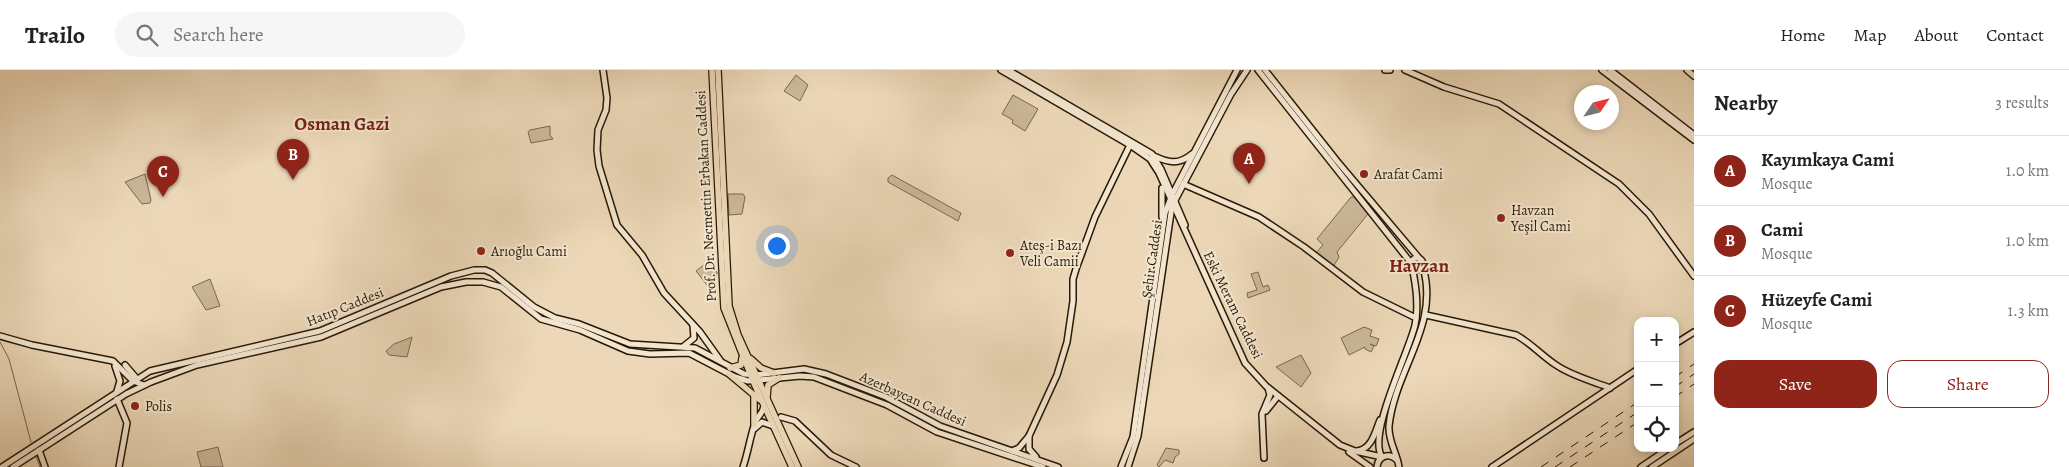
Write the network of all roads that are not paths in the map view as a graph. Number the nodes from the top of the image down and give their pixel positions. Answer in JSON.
{"nodes":[{"id":1,"x":603,"y":70,"type":"edge"},
{"id":2,"x":712,"y":70,"type":"edge"},
{"id":3,"x":718,"y":70,"type":"edge"},
{"id":4,"x":1001,"y":70,"type":"edge"},
{"id":5,"x":1008,"y":70,"type":"edge"},
{"id":6,"x":1237,"y":70,"type":"edge"},
{"id":7,"x":1247,"y":70,"type":"edge"},
{"id":8,"x":1258,"y":70,"type":"edge"},
{"id":9,"x":1266,"y":70,"type":"edge"},
{"id":10,"x":1385,"y":70,"type":"edge"},
{"id":11,"x":1390,"y":70,"type":"edge"},
{"id":12,"x":1405,"y":70,"type":"edge"},
{"id":13,"x":1602,"y":70,"type":"edge"},
{"id":14,"x":1610,"y":70,"type":"edge"},
{"id":15,"x":1687,"y":70,"type":"edge"},
{"id":16,"x":1694,"y":76,"type":"edge"},
{"id":17,"x":1694,"y":135,"type":"edge"},
{"id":18,"x":1694,"y":140,"type":"edge"},
{"id":19,"x":1130,"y":145,"type":"junction"},
{"id":20,"x":1194,"y":153,"type":"junction"},
{"id":21,"x":1152,"y":154,"type":"junction"},
{"id":22,"x":1158,"y":173,"type":"junction"},
{"id":23,"x":1184,"y":184,"type":"junction"},
{"id":24,"x":1172,"y":201,"type":"junction"},
{"id":25,"x":1182,"y":228,"type":"junction"},
{"id":26,"x":1164,"y":234,"type":"junction"},
{"id":27,"x":1189,"y":240,"type":"junction"},
{"id":28,"x":1419,"y":258,"type":"junction"},
{"id":29,"x":1412,"y":265,"type":"junction"},
{"id":30,"x":1423,"y":267,"type":"junction"},
{"id":31,"x":481,"y":270,"type":"junction"},
{"id":32,"x":464,"y":272,"type":"junction"},
{"id":33,"x":492,"y":273,"type":"junction"},
{"id":34,"x":1694,"y":276,"type":"edge"},
{"id":35,"x":466,"y":282,"type":"junction"},
{"id":36,"x":482,"y":282,"type":"junction"},
{"id":37,"x":1426,"y":315,"type":"junction"},
{"id":38,"x":1416,"y":318,"type":"junction"},
{"id":39,"x":693,"y":325,"type":"junction"},
{"id":40,"x":1694,"y":332,"type":"edge"},
{"id":41,"x":0,"y":336,"type":"edge"},
{"id":42,"x":1679,"y":341,"type":"edge"},
{"id":43,"x":684,"y":346,"type":"junction"},
{"id":44,"x":702,"y":354,"type":"junction"},
{"id":45,"x":744,"y":355,"type":"junction"},
{"id":46,"x":113,"y":361,"type":"junction"},
{"id":47,"x":124,"y":365,"type":"dead end"},
{"id":48,"x":157,"y":368,"type":"junction"},
{"id":49,"x":728,"y":369,"type":"junction"},
{"id":50,"x":1634,"y":372,"type":"edge"},
{"id":51,"x":774,"y":373,"type":"junction"},
{"id":52,"x":160,"y":378,"type":"junction"},
{"id":53,"x":755,"y":378,"type":"junction"},
{"id":54,"x":779,"y":378,"type":"junction"},
{"id":55,"x":135,"y":380,"type":"junction"},
{"id":56,"x":144,"y":385,"type":"junction"},
{"id":57,"x":1268,"y":388,"type":"junction"},
{"id":58,"x":1610,"y":388,"type":"junction"},
{"id":59,"x":754,"y":394,"type":"junction"},
{"id":60,"x":116,"y":396,"type":"junction"},
{"id":61,"x":1278,"y":396,"type":"junction"},
{"id":62,"x":766,"y":403,"type":"junction"},
{"id":63,"x":1387,"y":403,"type":"junction"},
{"id":64,"x":781,"y":417,"type":"dead end"},
{"id":65,"x":754,"y":424,"type":"junction"},
{"id":66,"x":773,"y":426,"type":"junction"},
{"id":67,"x":753,"y":432,"type":"junction"},
{"id":68,"x":1694,"y":432,"type":"edge"},
{"id":69,"x":1029,"y":436,"type":"junction"},
{"id":70,"x":1694,"y":439,"type":"edge"},
{"id":71,"x":1679,"y":441,"type":"edge"},
{"id":72,"x":1340,"y":446,"type":"junction"},
{"id":73,"x":39,"y":450,"type":"junction"},
{"id":74,"x":1012,"y":451,"type":"junction"},
{"id":75,"x":1355,"y":451,"type":"junction"},
{"id":76,"x":1664,"y":452,"type":"edge"},
{"id":77,"x":1382,"y":457,"type":"junction"},
{"id":78,"x":1039,"y":459,"type":"junction"},
{"id":79,"x":1399,"y":465,"type":"edge"},
{"id":80,"x":2,"y":467,"type":"edge"},
{"id":81,"x":13,"y":467,"type":"edge"},
{"id":82,"x":45,"y":467,"type":"edge"},
{"id":83,"x":119,"y":467,"type":"edge"},
{"id":84,"x":743,"y":467,"type":"edge"},
{"id":85,"x":792,"y":467,"type":"edge"},
{"id":86,"x":798,"y":467,"type":"edge"},
{"id":87,"x":856,"y":467,"type":"edge"},
{"id":88,"x":1043,"y":467,"type":"edge"},
{"id":89,"x":1058,"y":467,"type":"edge"},
{"id":90,"x":1121,"y":467,"type":"edge"},
{"id":91,"x":1128,"y":467,"type":"edge"},
{"id":92,"x":1370,"y":467,"type":"edge"},
{"id":93,"x":1377,"y":467,"type":"edge"},
{"id":94,"x":1492,"y":467,"type":"edge"},
{"id":95,"x":1641,"y":467,"type":"edge"},
{"id":96,"x":1652,"y":467,"type":"edge"}],
"edges":[{"from":1,"to":39,"type":"main road"},
{"from":2,"to":45,"type":"main road","name":"Prof. Dr. Necmettin Erbakan Caddesi"},
{"from":3,"to":45,"type":"main road","name":"Prof. Dr. Necmettin Erbakan Caddesi"},
{"from":4,"to":19,"type":"main road","name":"Eski Meram Caddesi"},
{"from":5,"to":21,"type":"main road","name":"Eski Meram Caddesi"},
{"from":6,"to":20,"type":"main road","name":"Şehir Caddesi"},
{"from":7,"to":23,"type":"main road","name":"Şehir Caddesi"},
{"from":8,"to":29,"type":"main road"},
{"from":9,"to":28,"type":"main road"},
{"from":10,"to":11,"type":"main road"},
{"from":12,"to":34,"type":"main road"},
{"from":13,"to":18,"type":"main road"},
{"from":14,"to":17,"type":"main road"},
{"from":15,"to":16,"type":"main road"},
{"from":19,"to":22,"type":"main road","name":"Eski Meram Caddesi"},
{"from":19,"to":69,"type":"main road"},
{"from":20,"to":21,"type":"main road"},
{"from":20,"to":24,"type":"main road","name":"Şehir Caddesi"},
{"from":21,"to":24,"type":"main road","name":"Eski Meram Caddesi"},
{"from":22,"to":24,"type":"main road","name":"Eski Meram Caddesi"},
{"from":22,"to":26,"type":"main road"},
{"from":23,"to":24,"type":"main road","name":"Şehir Caddesi"},
{"from":23,"to":38,"type":"main road"},
{"from":24,"to":25,"type":"main road","name":"Eski Meram Caddesi"},
{"from":24,"to":26,"type":"main road","name":"Şehir Caddesi"},
{"from":24,"to":27,"type":"main road","name":"Eski Meram Caddesi"},
{"from":25,"to":26,"type":"main road"},
{"from":25,"to":27,"type":"main road","name":"Eski Meram Caddesi"},
{"from":26,"to":90,"type":"main road","name":"Şehir Caddesi"},
{"from":26,"to":91,"type":"main road","name":"Şehir Caddesi"},
{"from":27,"to":57,"type":"main road","name":"Eski Meram Caddesi"},
{"from":28,"to":29,"type":"main road"},
{"from":28,"to":30,"type":"main road"},
{"from":29,"to":30,"type":"main road"},
{"from":29,"to":38,"type":"main road"},
{"from":30,"to":37,"type":"main road"},
{"from":31,"to":32,"type":"main road","name":"Hatıp Caddesi"},
{"from":31,"to":33,"type":"main road","name":"Hatıp Caddesi"},
{"from":31,"to":36,"type":"main road"},
{"from":32,"to":35,"type":"main road"},
{"from":32,"to":48,"type":"main road","name":"Hatıp Caddesi"},
{"from":33,"to":36,"type":"main road"},
{"from":33,"to":43,"type":"main road","name":"Hatıp Caddesi"},
{"from":35,"to":36,"type":"main road","name":"Hatıp Caddesi"},
{"from":35,"to":52,"type":"main road","name":"Hatıp Caddesi"},
{"from":36,"to":44,"type":"main road","name":"Hatıp Caddesi"},
{"from":37,"to":58,"type":"main road"},
{"from":37,"to":79,"type":"main road"},
{"from":38,"to":63,"type":"main road"},
{"from":39,"to":43,"type":"main road"},
{"from":39,"to":49,"type":"main road"},
{"from":40,"to":42,"type":"main road"},
{"from":41,"to":46,"type":"main road"},
{"from":43,"to":44,"type":"main road","name":"Hatıp Caddesi"},
{"from":44,"to":49,"type":"main road","name":"Azerbaycan Caddesi"},
{"from":44,"to":49,"type":"main road","name":"Azerbaycan Caddesi"},
{"from":45,"to":49,"type":"main road"},
{"from":45,"to":51,"type":"main road"},
{"from":45,"to":53,"type":"main road","name":"Prof. Dr. Necmettin Erbakan Caddesi"},
{"from":46,"to":55,"type":"main road"},
{"from":46,"to":60,"type":"main road"},
{"from":47,"to":55,"type":"main road"},
{"from":48,"to":52,"type":"main road"},
{"from":48,"to":55,"type":"main road","name":"Hatıp Caddesi"},
{"from":49,"to":53,"type":"main road","name":"Azerbaycan Caddesi"},
{"from":49,"to":59,"type":"main road"},
{"from":50,"to":58,"type":"main road"},
{"from":51,"to":53,"type":"main road","name":"Azerbaycan Caddesi"},
{"from":51,"to":74,"type":"main road","name":"Azerbaycan Caddesi"},
{"from":52,"to":56,"type":"main road","name":"Hatıp Caddesi"},
{"from":53,"to":54,"type":"main road","name":"Azerbaycan Caddesi"},
{"from":53,"to":62,"type":"main road","name":"Prof. Dr. Necmettin Erbakan Caddesi"},
{"from":54,"to":62,"type":"main road"},
{"from":54,"to":88,"type":"main road","name":"Azerbaycan Caddesi"},
{"from":55,"to":56,"type":"main road"},
{"from":55,"to":60,"type":"main road","name":"Hatıp Caddesi"},
{"from":56,"to":60,"type":"main road","name":"Hatıp Caddesi"},
{"from":57,"to":61,"type":"main road","name":"Eski Meram Caddesi"},
{"from":57,"to":61,"type":"main road"},
{"from":58,"to":94,"type":"main road"},
{"from":59,"to":62,"type":"main road"},
{"from":59,"to":65,"type":"main road"},
{"from":60,"to":73,"type":"main road","name":"Hatıp Caddesi"},
{"from":60,"to":80,"type":"main road","name":"Hatıp Caddesi"},
{"from":60,"to":83,"type":"main road"},
{"from":61,"to":72,"type":"main road","name":"Eski Meram Caddesi"},
{"from":62,"to":65,"type":"main road"},
{"from":62,"to":66,"type":"main road"},
{"from":62,"to":86,"type":"main road"},
{"from":63,"to":75,"type":"main road"},
{"from":63,"to":77,"type":"main road"},
{"from":64,"to":87,"type":"main road"},
{"from":65,"to":67,"type":"main road"},
{"from":66,"to":67,"type":"main road"},
{"from":66,"to":85,"type":"main road"},
{"from":67,"to":84,"type":"main road"},
{"from":68,"to":71,"type":"main road"},
{"from":69,"to":74,"type":"main road"},
{"from":69,"to":78,"type":"main road"},
{"from":70,"to":96,"type":"main road"},
{"from":72,"to":75,"type":"main road","name":"Eski Meram Caddesi"},
{"from":72,"to":92,"type":"main road"},
{"from":73,"to":81,"type":"main road","name":"Hatıp Caddesi"},
{"from":73,"to":82,"type":"main road"},
{"from":74,"to":78,"type":"main road","name":"Azerbaycan Caddesi"},
{"from":75,"to":77,"type":"main road","name":"Eski Meram Caddesi"},
{"from":76,"to":95,"type":"main road"},
{"from":77,"to":79,"type":"main road","name":"Eski Meram Caddesi"},
{"from":77,"to":93,"type":"main road"},
{"from":78,"to":89,"type":"main road","name":"Azerbaycan Caddesi"}]}
